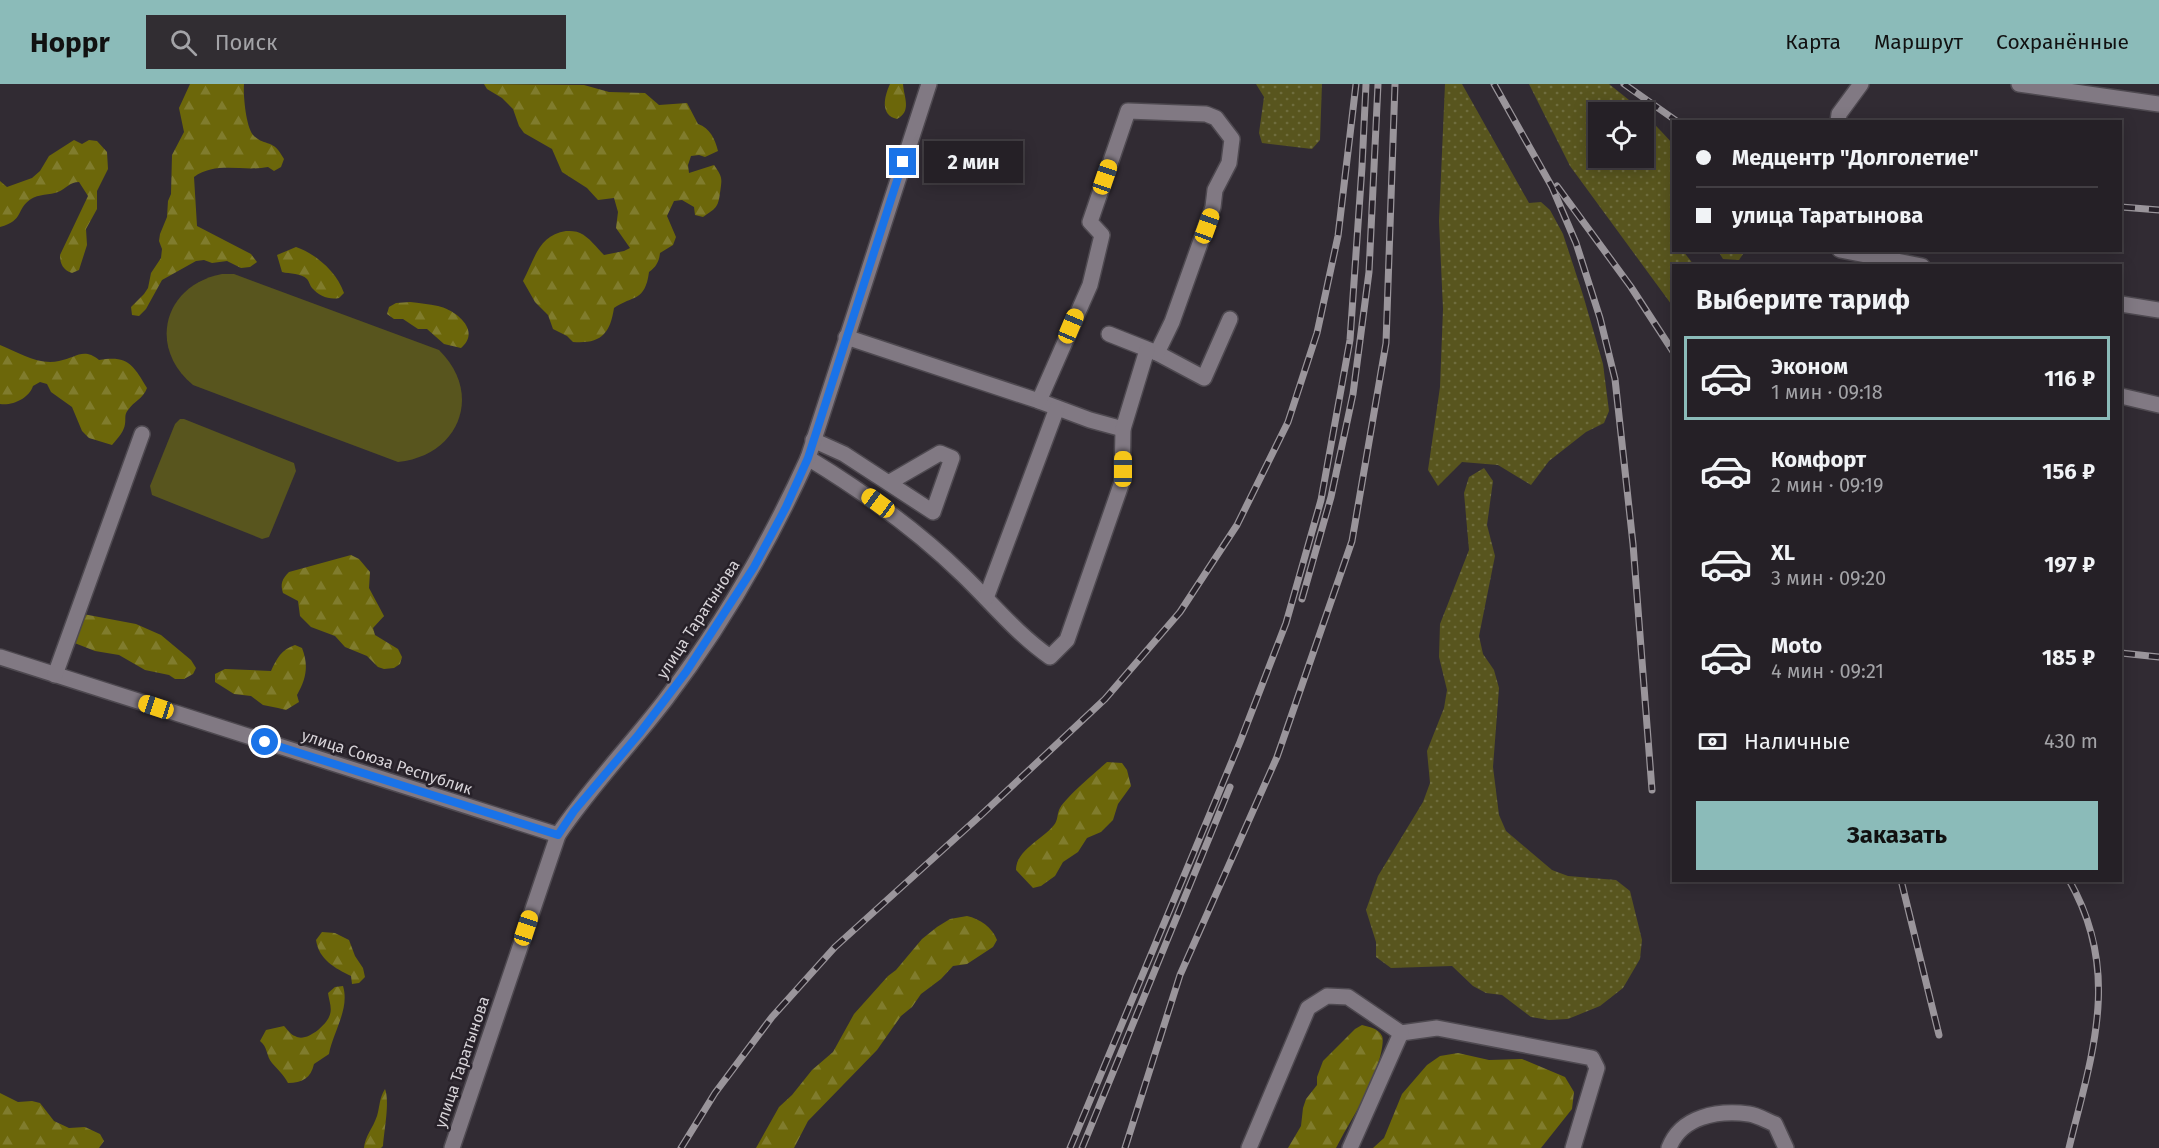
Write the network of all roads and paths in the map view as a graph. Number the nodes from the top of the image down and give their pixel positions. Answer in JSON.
{"nodes":[{"id":1,"x":929,"y":84,"type":"edge"},
{"id":2,"x":1861,"y":84,"type":"edge"},
{"id":3,"x":2019,"y":84,"type":"edge"},
{"id":4,"x":2159,"y":104,"type":"edge"},
{"id":5,"x":1838,"y":120,"type":"edge"},
{"id":6,"x":1850,"y":252,"type":"edge"},
{"id":7,"x":1912,"y":264,"type":"edge"},
{"id":8,"x":2122,"y":304,"type":"edge"},
{"id":9,"x":2159,"y":310,"type":"edge"},
{"id":10,"x":1230,"y":319,"type":"dead end"},
{"id":11,"x":1109,"y":334,"type":"dead end"},
{"id":12,"x":846,"y":337,"type":"junction"},
{"id":13,"x":1152,"y":352,"type":"junction"},
{"id":14,"x":2122,"y":396,"type":"edge"},
{"id":15,"x":1039,"y":400,"type":"junction"},
{"id":16,"x":2159,"y":405,"type":"edge"},
{"id":17,"x":1057,"y":408,"type":"junction"},
{"id":18,"x":1123,"y":429,"type":"junction"},
{"id":19,"x":142,"y":435,"type":"dead end"},
{"id":20,"x":813,"y":440,"type":"junction"},
{"id":21,"x":808,"y":458,"type":"junction"},
{"id":22,"x":890,"y":482,"type":"dead end"},
{"id":23,"x":986,"y":598,"type":"junction"},
{"id":24,"x":0,"y":657,"type":"edge"},
{"id":25,"x":55,"y":675,"type":"junction"},
{"id":26,"x":558,"y":835,"type":"junction"},
{"id":27,"x":1401,"y":1033,"type":"junction"},
{"id":28,"x":452,"y":1148,"type":"edge"},
{"id":29,"x":1249,"y":1148,"type":"edge"},
{"id":30,"x":1350,"y":1148,"type":"edge"},
{"id":31,"x":1573,"y":1148,"type":"edge"},
{"id":32,"x":1669,"y":1148,"type":"edge"},
{"id":33,"x":1786,"y":1148,"type":"edge"}],
"edges":[{"from":1,"to":12,"type":"street","name":"улица Таратынова"},
{"from":2,"to":5,"type":"street"},
{"from":3,"to":4,"type":"street"},
{"from":6,"to":7,"type":"street"},
{"from":8,"to":9,"type":"street"},
{"from":10,"to":13,"type":"street"},
{"from":11,"to":13,"type":"street"},
{"from":12,"to":15,"type":"street"},
{"from":12,"to":20,"type":"street","name":"улица Таратынова"},
{"from":13,"to":15,"type":"street"},
{"from":13,"to":18,"type":"street"},
{"from":14,"to":16,"type":"street"},
{"from":15,"to":17,"type":"street"},
{"from":17,"to":18,"type":"street"},
{"from":17,"to":23,"type":"street"},
{"from":18,"to":23,"type":"street"},
{"from":19,"to":25,"type":"street"},
{"from":20,"to":21,"type":"street","name":"улица Таратынова"},
{"from":20,"to":22,"type":"street"},
{"from":21,"to":23,"type":"street"},
{"from":21,"to":26,"type":"street","name":"улица Таратынова"},
{"from":24,"to":25,"type":"street","name":"улица Союза Республик"},
{"from":25,"to":26,"type":"street","name":"улица Союза Республик"},
{"from":26,"to":28,"type":"street","name":"улица Таратынова"},
{"from":27,"to":29,"type":"street"},
{"from":27,"to":30,"type":"street"},
{"from":27,"to":31,"type":"street"},
{"from":32,"to":33,"type":"street"}]}
